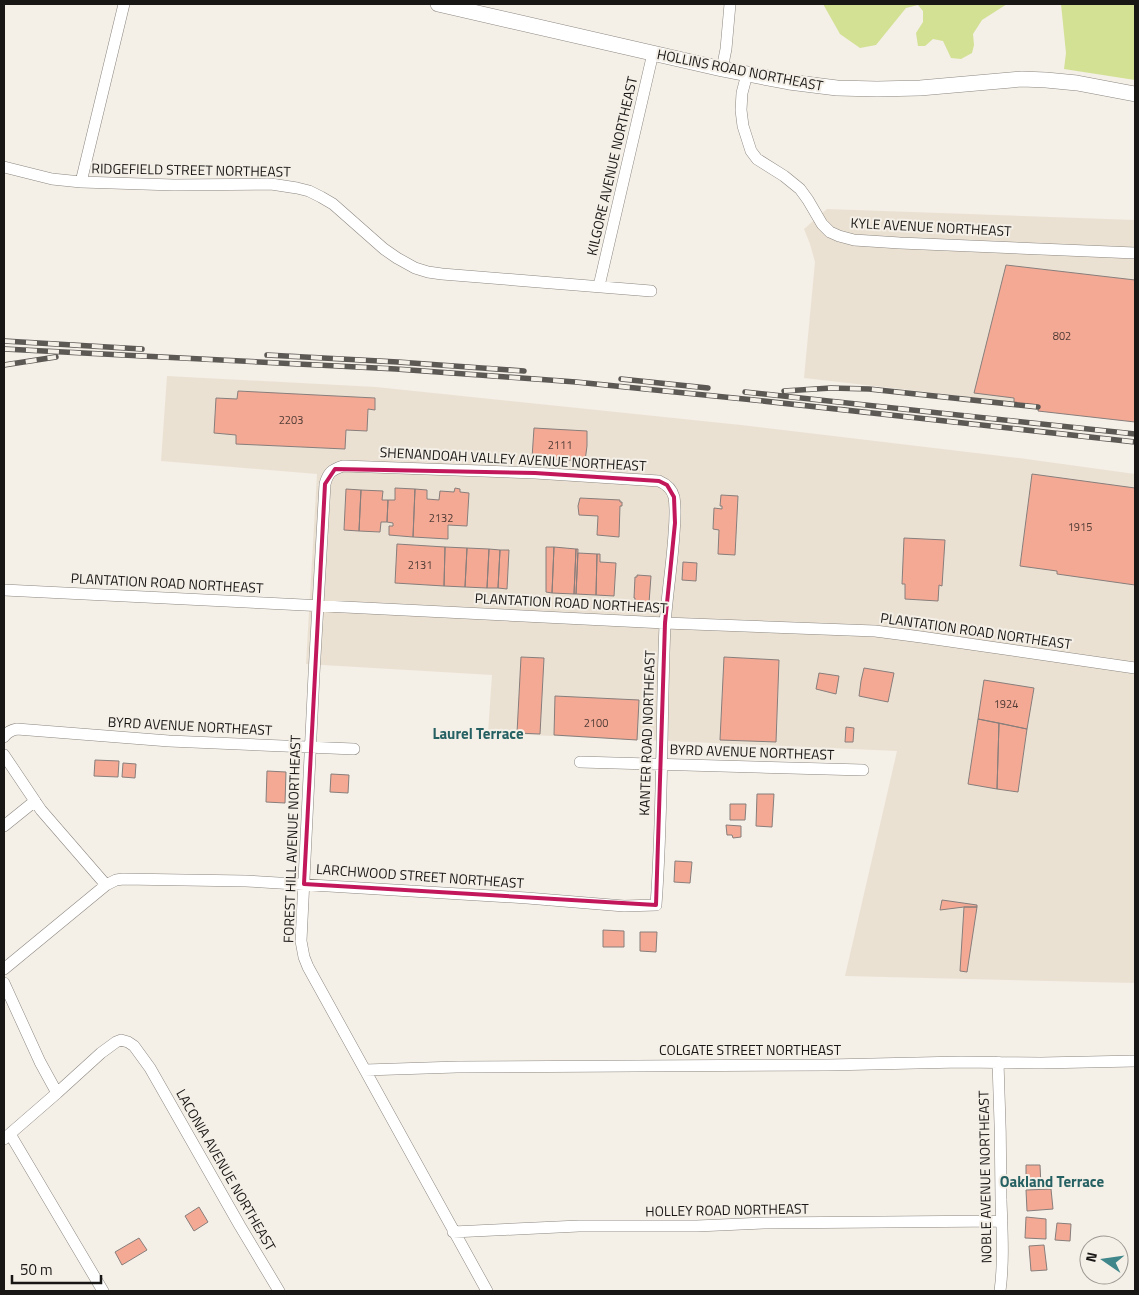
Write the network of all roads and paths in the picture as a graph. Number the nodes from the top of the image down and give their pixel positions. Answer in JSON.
{"nodes":[{"id":1,"x":124,"y":4,"type":"edge"},
{"id":2,"x":441,"y":4,"type":"edge"},
{"id":3,"x":730,"y":4,"type":"edge"},
{"id":4,"x":653,"y":53,"type":"junction"},
{"id":5,"x":722,"y":69,"type":"junction"},
{"id":6,"x":748,"y":74,"type":"junction"},
{"id":7,"x":1135,"y":94,"type":"edge"},
{"id":8,"x":4,"y":167,"type":"edge"},
{"id":9,"x":81,"y":182,"type":"junction"},
{"id":10,"x":1135,"y":253,"type":"edge"},
{"id":11,"x":599,"y":286,"type":"junction"},
{"id":12,"x":651,"y":291,"type":"dead end"},
{"id":13,"x":323,"y":521,"type":"joint"},
{"id":14,"x":672,"y":562,"type":"joint"},
{"id":15,"x":4,"y":590,"type":"edge"},
{"id":16,"x":318,"y":605,"type":"junction"},
{"id":17,"x":665,"y":623,"type":"junction"},
{"id":18,"x":1135,"y":668,"type":"edge"},
{"id":19,"x":4,"y":737,"type":"edge"},
{"id":20,"x":311,"y":748,"type":"junction"},
{"id":21,"x":354,"y":749,"type":"dead end"},
{"id":22,"x":4,"y":755,"type":"edge"},
{"id":23,"x":580,"y":762,"type":"dead end"},
{"id":24,"x":662,"y":764,"type":"junction"},
{"id":25,"x":863,"y":770,"type":"dead end"},
{"id":26,"x":34,"y":801,"type":"junction"},
{"id":27,"x":4,"y":826,"type":"edge"},
{"id":28,"x":304,"y":884,"type":"junction"},
{"id":29,"x":106,"y":885,"type":"junction"},
{"id":30,"x":656,"y":905,"type":"joint"},
{"id":31,"x":4,"y":969,"type":"edge"},
{"id":32,"x":4,"y":983,"type":"edge"},
{"id":33,"x":1135,"y":1061,"type":"edge"},
{"id":34,"x":998,"y":1062,"type":"junction"},
{"id":35,"x":365,"y":1070,"type":"junction"},
{"id":36,"x":57,"y":1094,"type":"junction"},
{"id":37,"x":7,"y":1136,"type":"edge"},
{"id":38,"x":1002,"y":1221,"type":"junction"},
{"id":39,"x":453,"y":1232,"type":"junction"},
{"id":40,"x":103,"y":1291,"type":"edge"},
{"id":41,"x":279,"y":1291,"type":"edge"},
{"id":42,"x":487,"y":1291,"type":"edge"},
{"id":43,"x":1000,"y":1291,"type":"edge"}],
"edges":[{"from":1,"to":9,"type":"street"},
{"from":2,"to":4,"type":"main road","name":"HOLLINS ROAD NORTHEAST"},
{"from":3,"to":5,"type":"street"},
{"from":4,"to":5,"type":"main road","name":"HOLLINS ROAD NORTHEAST"},
{"from":4,"to":11,"type":"street","name":"KILGORE AVENUE NORTHEAST"},
{"from":5,"to":6,"type":"main road","name":"HOLLINS ROAD NORTHEAST"},
{"from":6,"to":7,"type":"main road","name":"HOLLINS ROAD NORTHEAST"},
{"from":6,"to":10,"type":"street","name":"KYLE AVENUE NORTHEAST"},
{"from":8,"to":9,"type":"street","name":"RIDGEFIELD STREET NORTHEAST"},
{"from":9,"to":11,"type":"street","name":"RIDGEFIELD STREET NORTHEAST"},
{"from":11,"to":12,"type":"street","name":"RIDGEFIELD STREET NORTHEAST"},
{"from":13,"to":14,"type":"street","name":"SHENANDOAH VALLEY AVENUE NORTHEAST"},
{"from":13,"to":16,"type":"street","name":"FOREST HILL AVENUE NORTHEAST"},
{"from":14,"to":17,"type":"street","name":"KANTER ROAD NORTHEAST"},
{"from":15,"to":16,"type":"street","name":"PLANTATION ROAD NORTHEAST"},
{"from":16,"to":17,"type":"street","name":"PLANTATION ROAD NORTHEAST"},
{"from":16,"to":20,"type":"street","name":"FOREST HILL AVENUE NORTHEAST"},
{"from":17,"to":18,"type":"street","name":"PLANTATION ROAD NORTHEAST"},
{"from":17,"to":24,"type":"street","name":"KANTER ROAD NORTHEAST"},
{"from":19,"to":20,"type":"street","name":"BYRD AVENUE NORTHEAST"},
{"from":20,"to":21,"type":"street","name":"BYRD AVENUE NORTHEAST"},
{"from":20,"to":28,"type":"street","name":"FOREST HILL AVENUE NORTHEAST"},
{"from":22,"to":26,"type":"street"},
{"from":23,"to":24,"type":"street","name":"BYRD AVENUE NORTHEAST"},
{"from":24,"to":25,"type":"street","name":"BYRD AVENUE NORTHEAST"},
{"from":24,"to":30,"type":"street","name":"KANTER ROAD NORTHEAST"},
{"from":26,"to":27,"type":"street"},
{"from":26,"to":29,"type":"street"},
{"from":28,"to":29,"type":"street","name":"LARCHWOOD STREET NORTHEAST"},
{"from":28,"to":30,"type":"street","name":"LARCHWOOD STREET NORTHEAST"},
{"from":28,"to":35,"type":"street","name":"FOREST HILL AVENUE NORTHEAST"},
{"from":29,"to":31,"type":"street","name":"LARCHWOOD STREET NORTHEAST"},
{"from":32,"to":36,"type":"street"},
{"from":33,"to":34,"type":"street","name":"COLGATE STREET NORTHEAST"},
{"from":34,"to":35,"type":"street","name":"COLGATE STREET NORTHEAST"},
{"from":34,"to":38,"type":"street","name":"NOBLE AVENUE NORTHEAST"},
{"from":35,"to":39,"type":"street","name":"FOREST HILL AVENUE NORTHEAST"},
{"from":36,"to":37,"type":"street"},
{"from":36,"to":41,"type":"street","name":"LACONIA AVENUE NORTHEAST"},
{"from":37,"to":40,"type":"street"},
{"from":38,"to":39,"type":"street","name":"HOLLEY ROAD NORTHEAST"},
{"from":38,"to":43,"type":"street","name":"NOBLE AVENUE NORTHEAST"},
{"from":39,"to":42,"type":"street","name":"FOREST HILL AVENUE NORTHEAST"}]}
